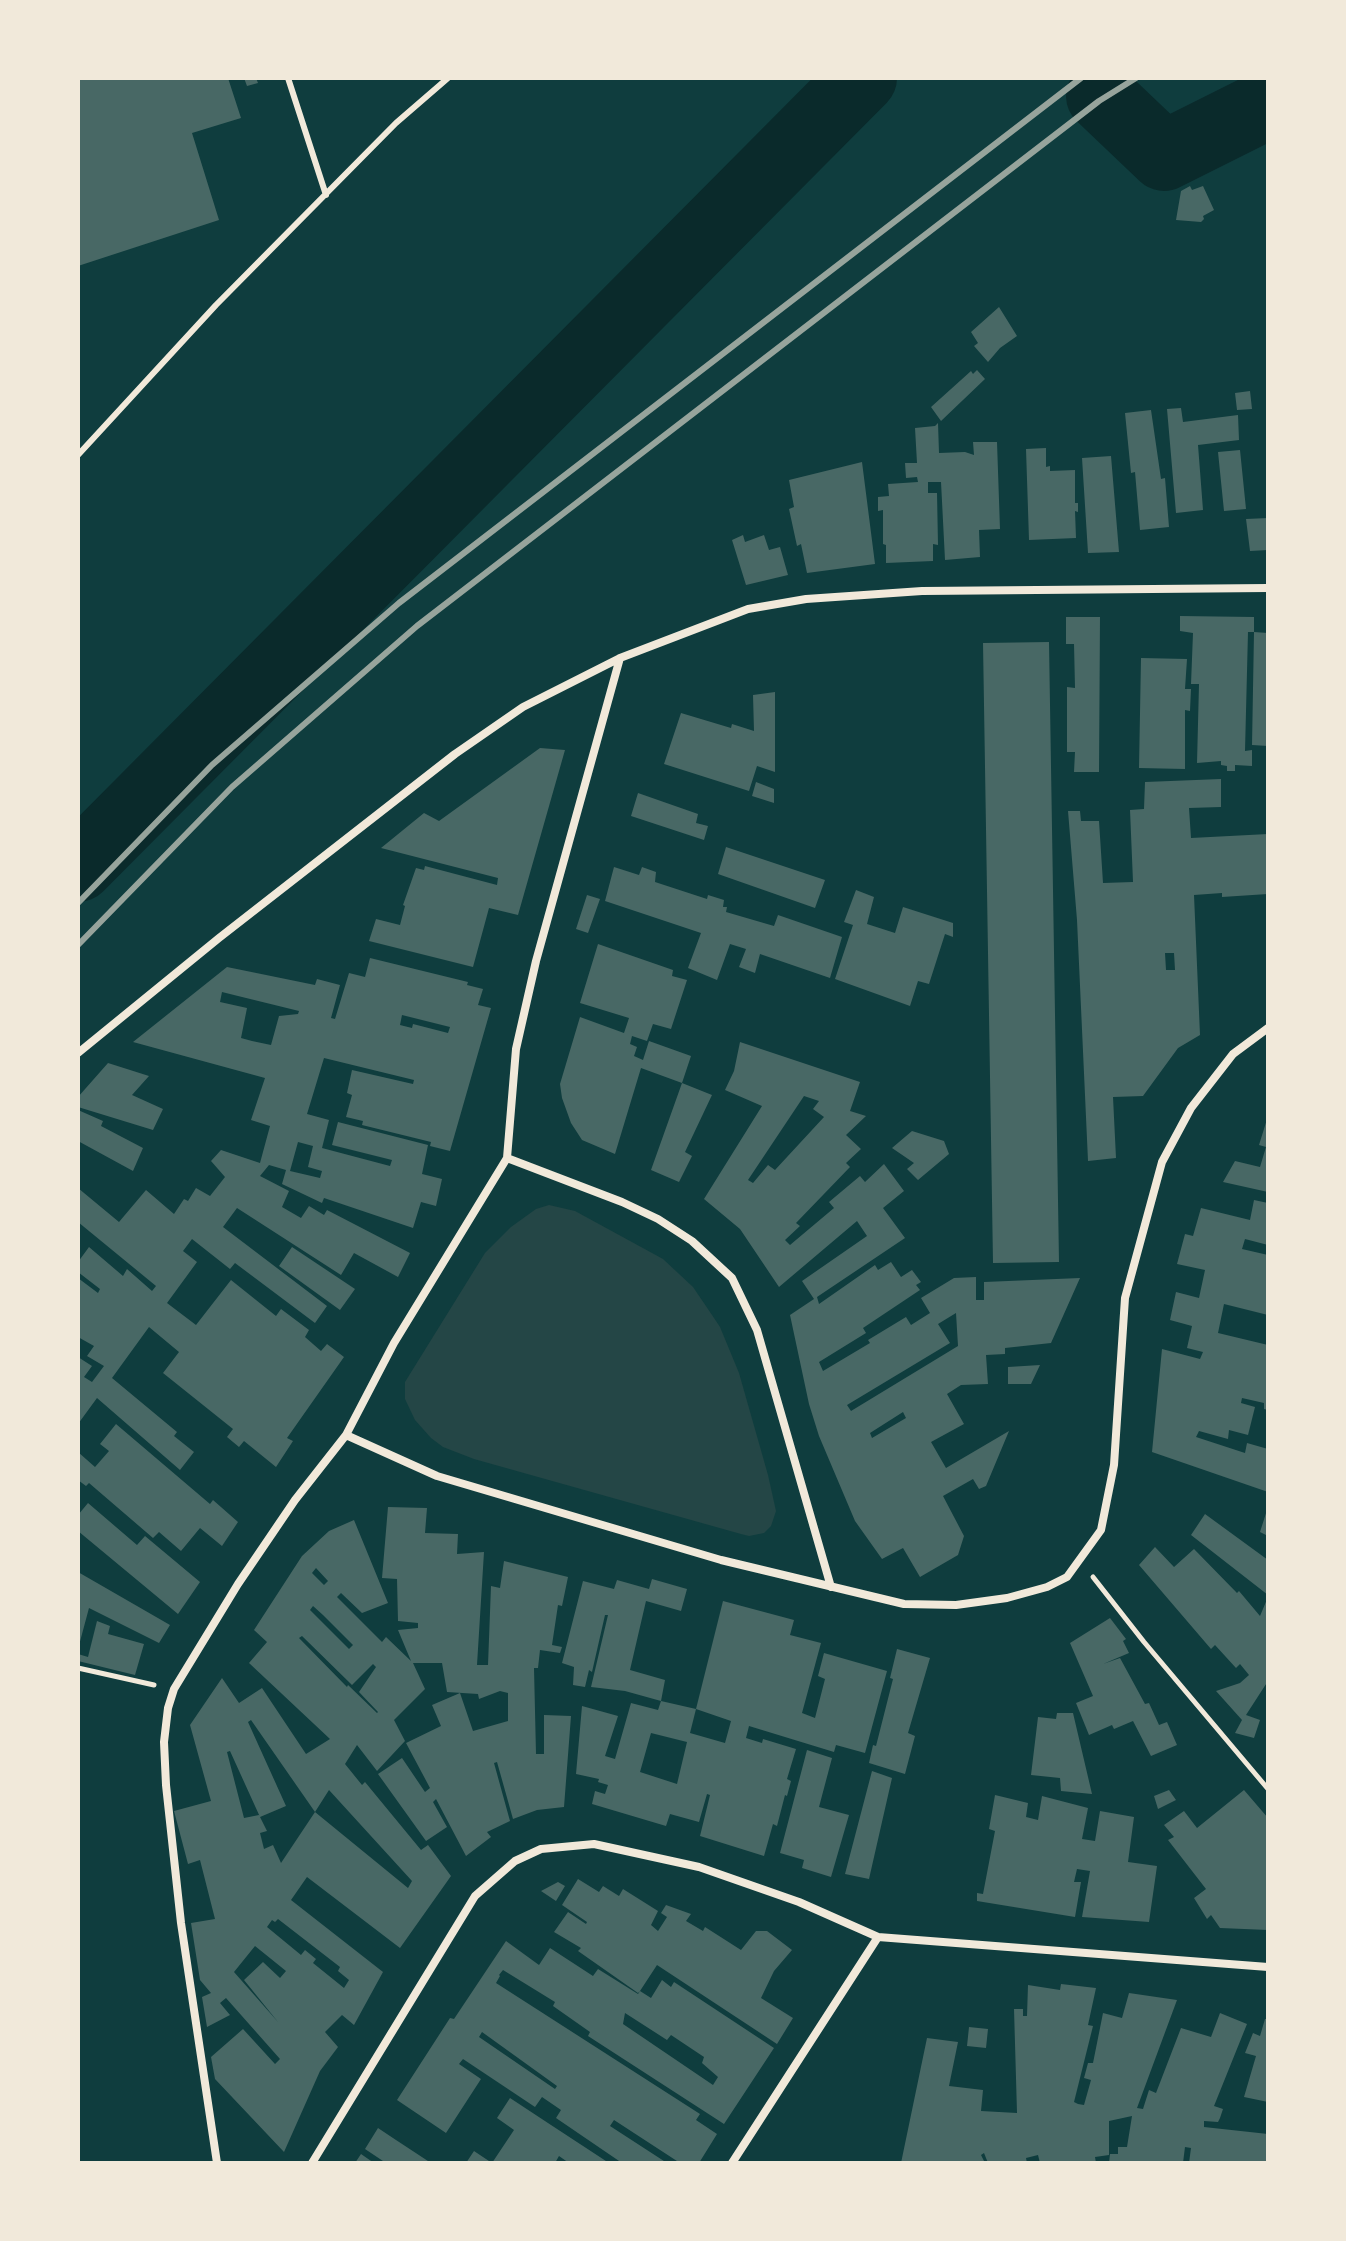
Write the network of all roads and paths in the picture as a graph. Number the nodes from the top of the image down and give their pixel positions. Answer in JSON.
{"nodes":[{"id":1,"x":288,"y":78,"type":"edge"},
{"id":2,"x":448,"y":78,"type":"edge"},
{"id":3,"x":326,"y":195,"type":"junction"},
{"id":4,"x":78,"y":455,"type":"edge"},
{"id":5,"x":1268,"y":588,"type":"edge"},
{"id":6,"x":620,"y":658,"type":"junction"},
{"id":7,"x":1268,"y":1028,"type":"edge"},
{"id":8,"x":78,"y":1053,"type":"edge"},
{"id":9,"x":507,"y":1158,"type":"junction"},
{"id":10,"x":346,"y":1435,"type":"junction"},
{"id":11,"x":1081,"y":1560,"type":"junction"},
{"id":12,"x":831,"y":1587,"type":"junction"},
{"id":13,"x":78,"y":1668,"type":"edge"},
{"id":14,"x":174,"y":1689,"type":"junction"},
{"id":15,"x":1268,"y":1789,"type":"edge"},
{"id":16,"x":878,"y":1937,"type":"junction"},
{"id":17,"x":1268,"y":1967,"type":"edge"},
{"id":18,"x":217,"y":2163,"type":"edge"},
{"id":19,"x":312,"y":2163,"type":"edge"},
{"id":20,"x":732,"y":2163,"type":"edge"}],
"edges":[{"from":1,"to":3,"type":"lane"},
{"from":2,"to":3,"type":"lane"},
{"from":3,"to":4,"type":"lane"},
{"from":5,"to":6,"type":"street"},
{"from":6,"to":8,"type":"street"},
{"from":6,"to":9,"type":"street"},
{"from":7,"to":11,"type":"street"},
{"from":9,"to":10,"type":"street"},
{"from":9,"to":12,"type":"street"},
{"from":10,"to":12,"type":"street"},
{"from":10,"to":14,"type":"street"},
{"from":11,"to":12,"type":"street"},
{"from":11,"to":15,"type":"path"},
{"from":13,"to":14,"type":"path"},
{"from":14,"to":18,"type":"street"},
{"from":16,"to":17,"type":"street"},
{"from":16,"to":19,"type":"street"},
{"from":16,"to":20,"type":"street"}]}
